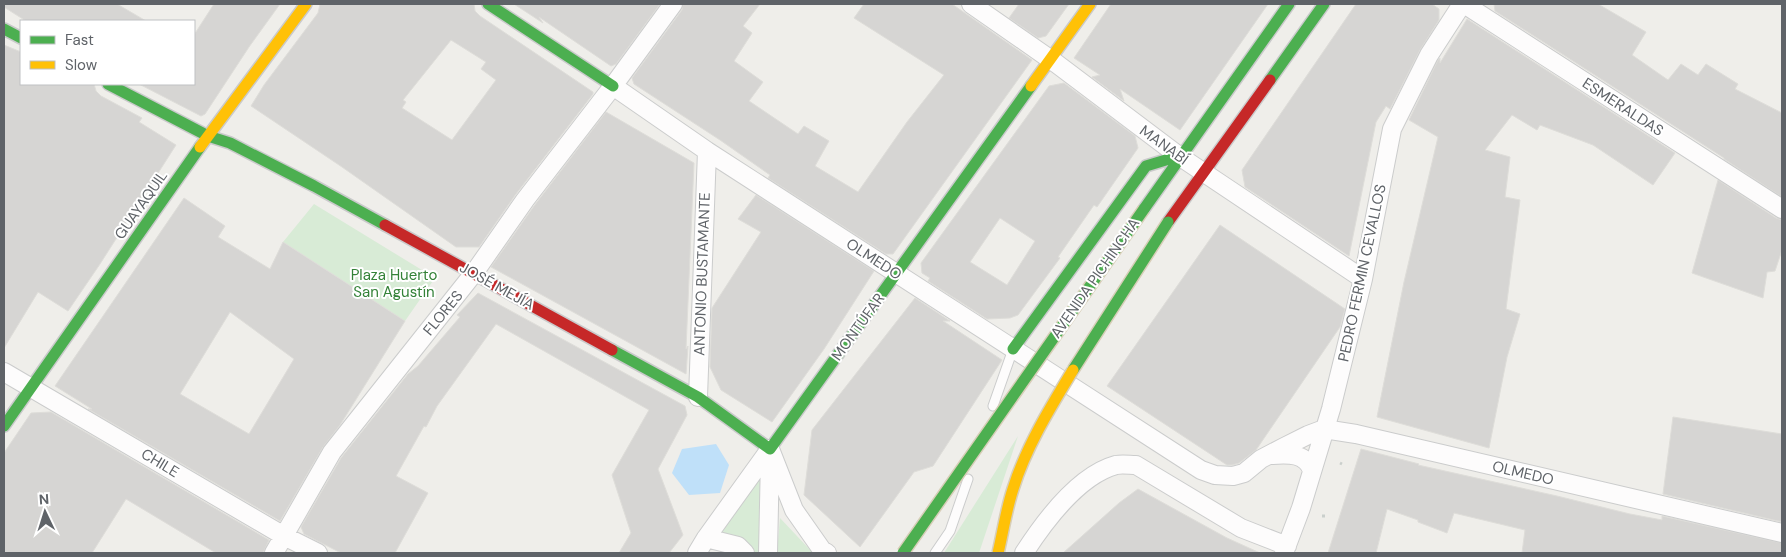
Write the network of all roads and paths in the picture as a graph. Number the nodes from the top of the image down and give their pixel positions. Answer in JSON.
{"nodes":[{"id":1,"x":306,"y":4,"type":"edge"},
{"id":2,"x":488,"y":4,"type":"edge"},
{"id":3,"x":673,"y":4,"type":"edge"},
{"id":4,"x":970,"y":4,"type":"edge"},
{"id":5,"x":1090,"y":4,"type":"edge"},
{"id":6,"x":1289,"y":4,"type":"edge"},
{"id":7,"x":1324,"y":4,"type":"edge"},
{"id":8,"x":1463,"y":4,"type":"edge"},
{"id":9,"x":4,"y":29,"type":"edge"},
{"id":10,"x":20,"y":37,"type":"edge"},
{"id":11,"x":1050,"y":59,"type":"junction"},
{"id":12,"x":110,"y":85,"type":"edge"},
{"id":13,"x":614,"y":86,"type":"junction"},
{"id":14,"x":208,"y":136,"type":"junction"},
{"id":15,"x":707,"y":151,"type":"junction"},
{"id":16,"x":1180,"y":156,"type":"junction"},
{"id":17,"x":1203,"y":172,"type":"junction"},
{"id":18,"x":1782,"y":209,"type":"edge"},
{"id":19,"x":897,"y":273,"type":"junction"},
{"id":20,"x":474,"y":274,"type":"junction"},
{"id":21,"x":1363,"y":279,"type":"junction"},
{"id":22,"x":1013,"y":349,"type":"junction"},
{"id":23,"x":4,"y":372,"type":"edge"},
{"id":24,"x":31,"y":387,"type":"junction"},
{"id":25,"x":698,"y":397,"type":"junction"},
{"id":26,"x":4,"y":426,"type":"edge"},
{"id":27,"x":1324,"y":429,"type":"junction"},
{"id":28,"x":770,"y":449,"type":"junction"},
{"id":29,"x":1267,"y":456,"type":"junction"},
{"id":30,"x":1312,"y":471,"type":"junction"},
{"id":31,"x":1782,"y":533,"type":"edge"},
{"id":32,"x":284,"y":536,"type":"junction"},
{"id":33,"x":706,"y":538,"type":"junction"},
{"id":34,"x":1286,"y":549,"type":"edge"},
{"id":35,"x":274,"y":553,"type":"edge"},
{"id":36,"x":318,"y":553,"type":"edge"},
{"id":37,"x":697,"y":553,"type":"edge"},
{"id":38,"x":744,"y":553,"type":"edge"},
{"id":39,"x":768,"y":553,"type":"edge"},
{"id":40,"x":827,"y":553,"type":"edge"},
{"id":41,"x":903,"y":553,"type":"edge"},
{"id":42,"x":935,"y":553,"type":"edge"},
{"id":43,"x":998,"y":553,"type":"edge"},
{"id":44,"x":1024,"y":553,"type":"edge"}],
"edges":[{"from":1,"to":14,"type":"street","name":"GUAYAQUIL"},
{"from":2,"to":13,"type":"street","name":"OLMEDO"},
{"from":3,"to":13,"type":"street","name":"FLORES"},
{"from":4,"to":11,"type":"street","name":"MANABÍ"},
{"from":5,"to":11,"type":"street","name":"MONTÚFAR"},
{"from":6,"to":16,"type":"street","name":"AVENIDA PICHINCHA"},
{"from":7,"to":17,"type":"street","name":"AVENIDA PICHINCHA"},
{"from":8,"to":18,"type":"street","name":"ESMERALDAS"},
{"from":8,"to":21,"type":"street","name":"PEDRO FERMIN CEVALLOS"},
{"from":9,"to":10,"type":"street"},
{"from":11,"to":16,"type":"street","name":"MANABÍ"},
{"from":11,"to":19,"type":"street","name":"MONTÚFAR"},
{"from":12,"to":14,"type":"street","name":"JOSÉ MEJÍA"},
{"from":13,"to":15,"type":"street","name":"OLMEDO"},
{"from":13,"to":20,"type":"street","name":"FLORES"},
{"from":14,"to":20,"type":"street","name":"JOSÉ MEJÍA"},
{"from":14,"to":24,"type":"street","name":"GUAYAQUIL"},
{"from":15,"to":19,"type":"street","name":"OLMEDO"},
{"from":15,"to":25,"type":"street","name":"ANTONIO BUSTAMANTE"},
{"from":16,"to":17,"type":"street","name":"MANABÍ"},
{"from":16,"to":22,"type":"street"},
{"from":16,"to":41,"type":"street","name":"AVENIDA PICHINCHA","bridge":true},
{"from":17,"to":21,"type":"street","name":"MANABÍ"},
{"from":17,"to":43,"type":"street","name":"AVENIDA PICHINCHA","bridge":true},
{"from":19,"to":22,"type":"street","name":"OLMEDO"},
{"from":19,"to":28,"type":"street","name":"MONTÚFAR"},
{"from":20,"to":25,"type":"street","name":"JOSÉ MEJÍA"},
{"from":20,"to":32,"type":"street","name":"FLORES"},
{"from":21,"to":27,"type":"street","name":"PEDRO FERMIN CEVALLOS"},
{"from":22,"to":29,"type":"street","name":"OLMEDO"},
{"from":22,"to":42,"type":"lane"},
{"from":23,"to":24,"type":"street","name":"CHILE"},
{"from":24,"to":26,"type":"street","name":"GUAYAQUIL"},
{"from":24,"to":32,"type":"street","name":"CHILE"},
{"from":25,"to":28,"type":"street","name":"JOSÉ MEJÍA"},
{"from":27,"to":29,"type":"street","name":"OLMEDO"},
{"from":27,"to":30,"type":"street","name":"PEDRO FERMIN CEVALLOS"},
{"from":27,"to":31,"type":"street","name":"OLMEDO"},
{"from":28,"to":33,"type":"street","name":"MONTÚFAR"},
{"from":28,"to":39,"type":"street"},
{"from":28,"to":40,"type":"street"},
{"from":29,"to":30,"type":"street"},
{"from":30,"to":34,"type":"street","name":"PEDRO FERMIN CEVALLOS"},
{"from":32,"to":35,"type":"street","name":"FLORES"},
{"from":32,"to":36,"type":"street","name":"CHILE"},
{"from":33,"to":37,"type":"street","name":"MONTÚFAR"},
{"from":33,"to":38,"type":"street"},
{"from":34,"to":44,"type":"street"}]}
